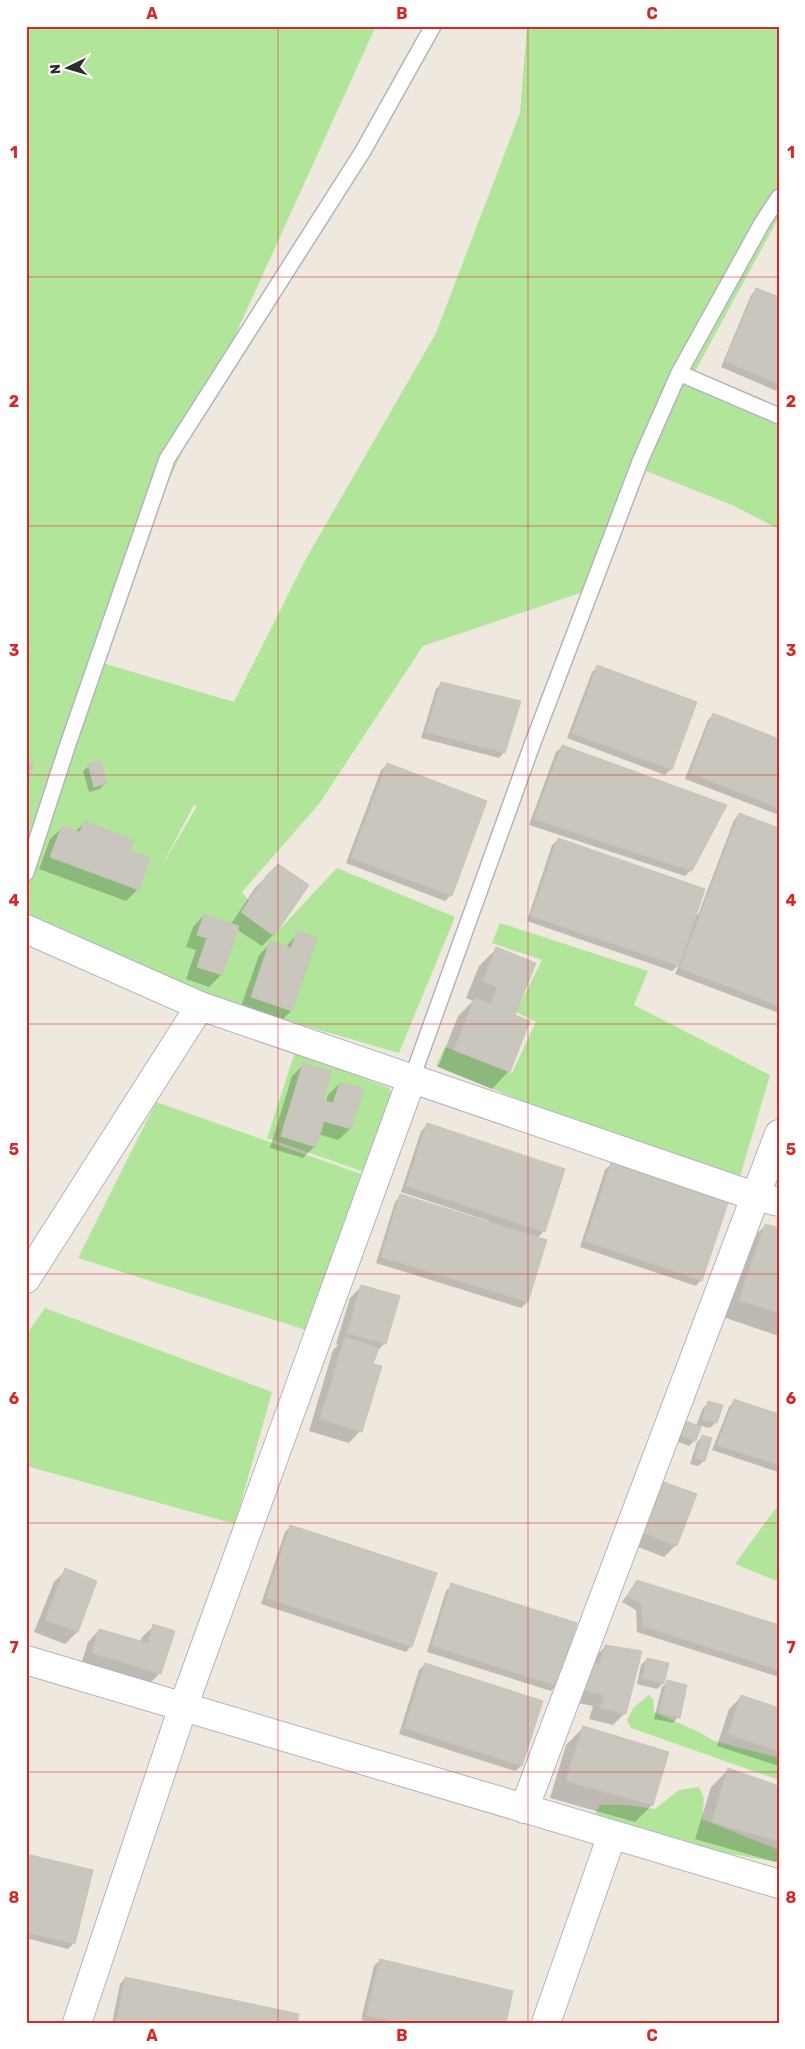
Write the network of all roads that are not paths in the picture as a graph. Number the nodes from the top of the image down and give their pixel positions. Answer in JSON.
{"nodes":[{"id":1,"x":433,"y":26,"type":"edge"},
{"id":2,"x":779,"y":197,"type":"edge"},
{"id":3,"x":679,"y":373,"type":"junction"},
{"id":4,"x":779,"y":416,"type":"edge"},
{"id":5,"x":26,"y":874,"type":"edge"},
{"id":6,"x":26,"y":928,"type":"edge"},
{"id":7,"x":200,"y":1006,"type":"junction"},
{"id":8,"x":412,"y":1078,"type":"junction"},
{"id":9,"x":779,"y":1134,"type":"edge"},
{"id":10,"x":766,"y":1199,"type":"edge"},
{"id":11,"x":26,"y":1279,"type":"edge"},
{"id":12,"x":26,"y":1660,"type":"edge"},
{"id":13,"x":183,"y":1707,"type":"junction"},
{"id":14,"x":524,"y":1809,"type":"junction"},
{"id":15,"x":612,"y":1836,"type":"junction"},
{"id":16,"x":779,"y":1884,"type":"edge"},
{"id":17,"x":77,"y":2023,"type":"edge"},
{"id":18,"x":546,"y":2023,"type":"edge"}],
"edges":[{"from":1,"to":5,"type":"lane"},
{"from":2,"to":3,"type":"lane"},
{"from":3,"to":4,"type":"lane"},
{"from":3,"to":8,"type":"lane"},
{"from":6,"to":7,"type":"street"},
{"from":7,"to":8,"type":"street"},
{"from":7,"to":11,"type":"street"},
{"from":8,"to":10,"type":"street"},
{"from":8,"to":13,"type":"street"},
{"from":9,"to":10,"type":"street"},
{"from":10,"to":14,"type":"street"},
{"from":12,"to":13,"type":"street"},
{"from":13,"to":14,"type":"street"},
{"from":13,"to":17,"type":"street"},
{"from":14,"to":15,"type":"street"},
{"from":15,"to":16,"type":"street"},
{"from":15,"to":18,"type":"street"}]}
